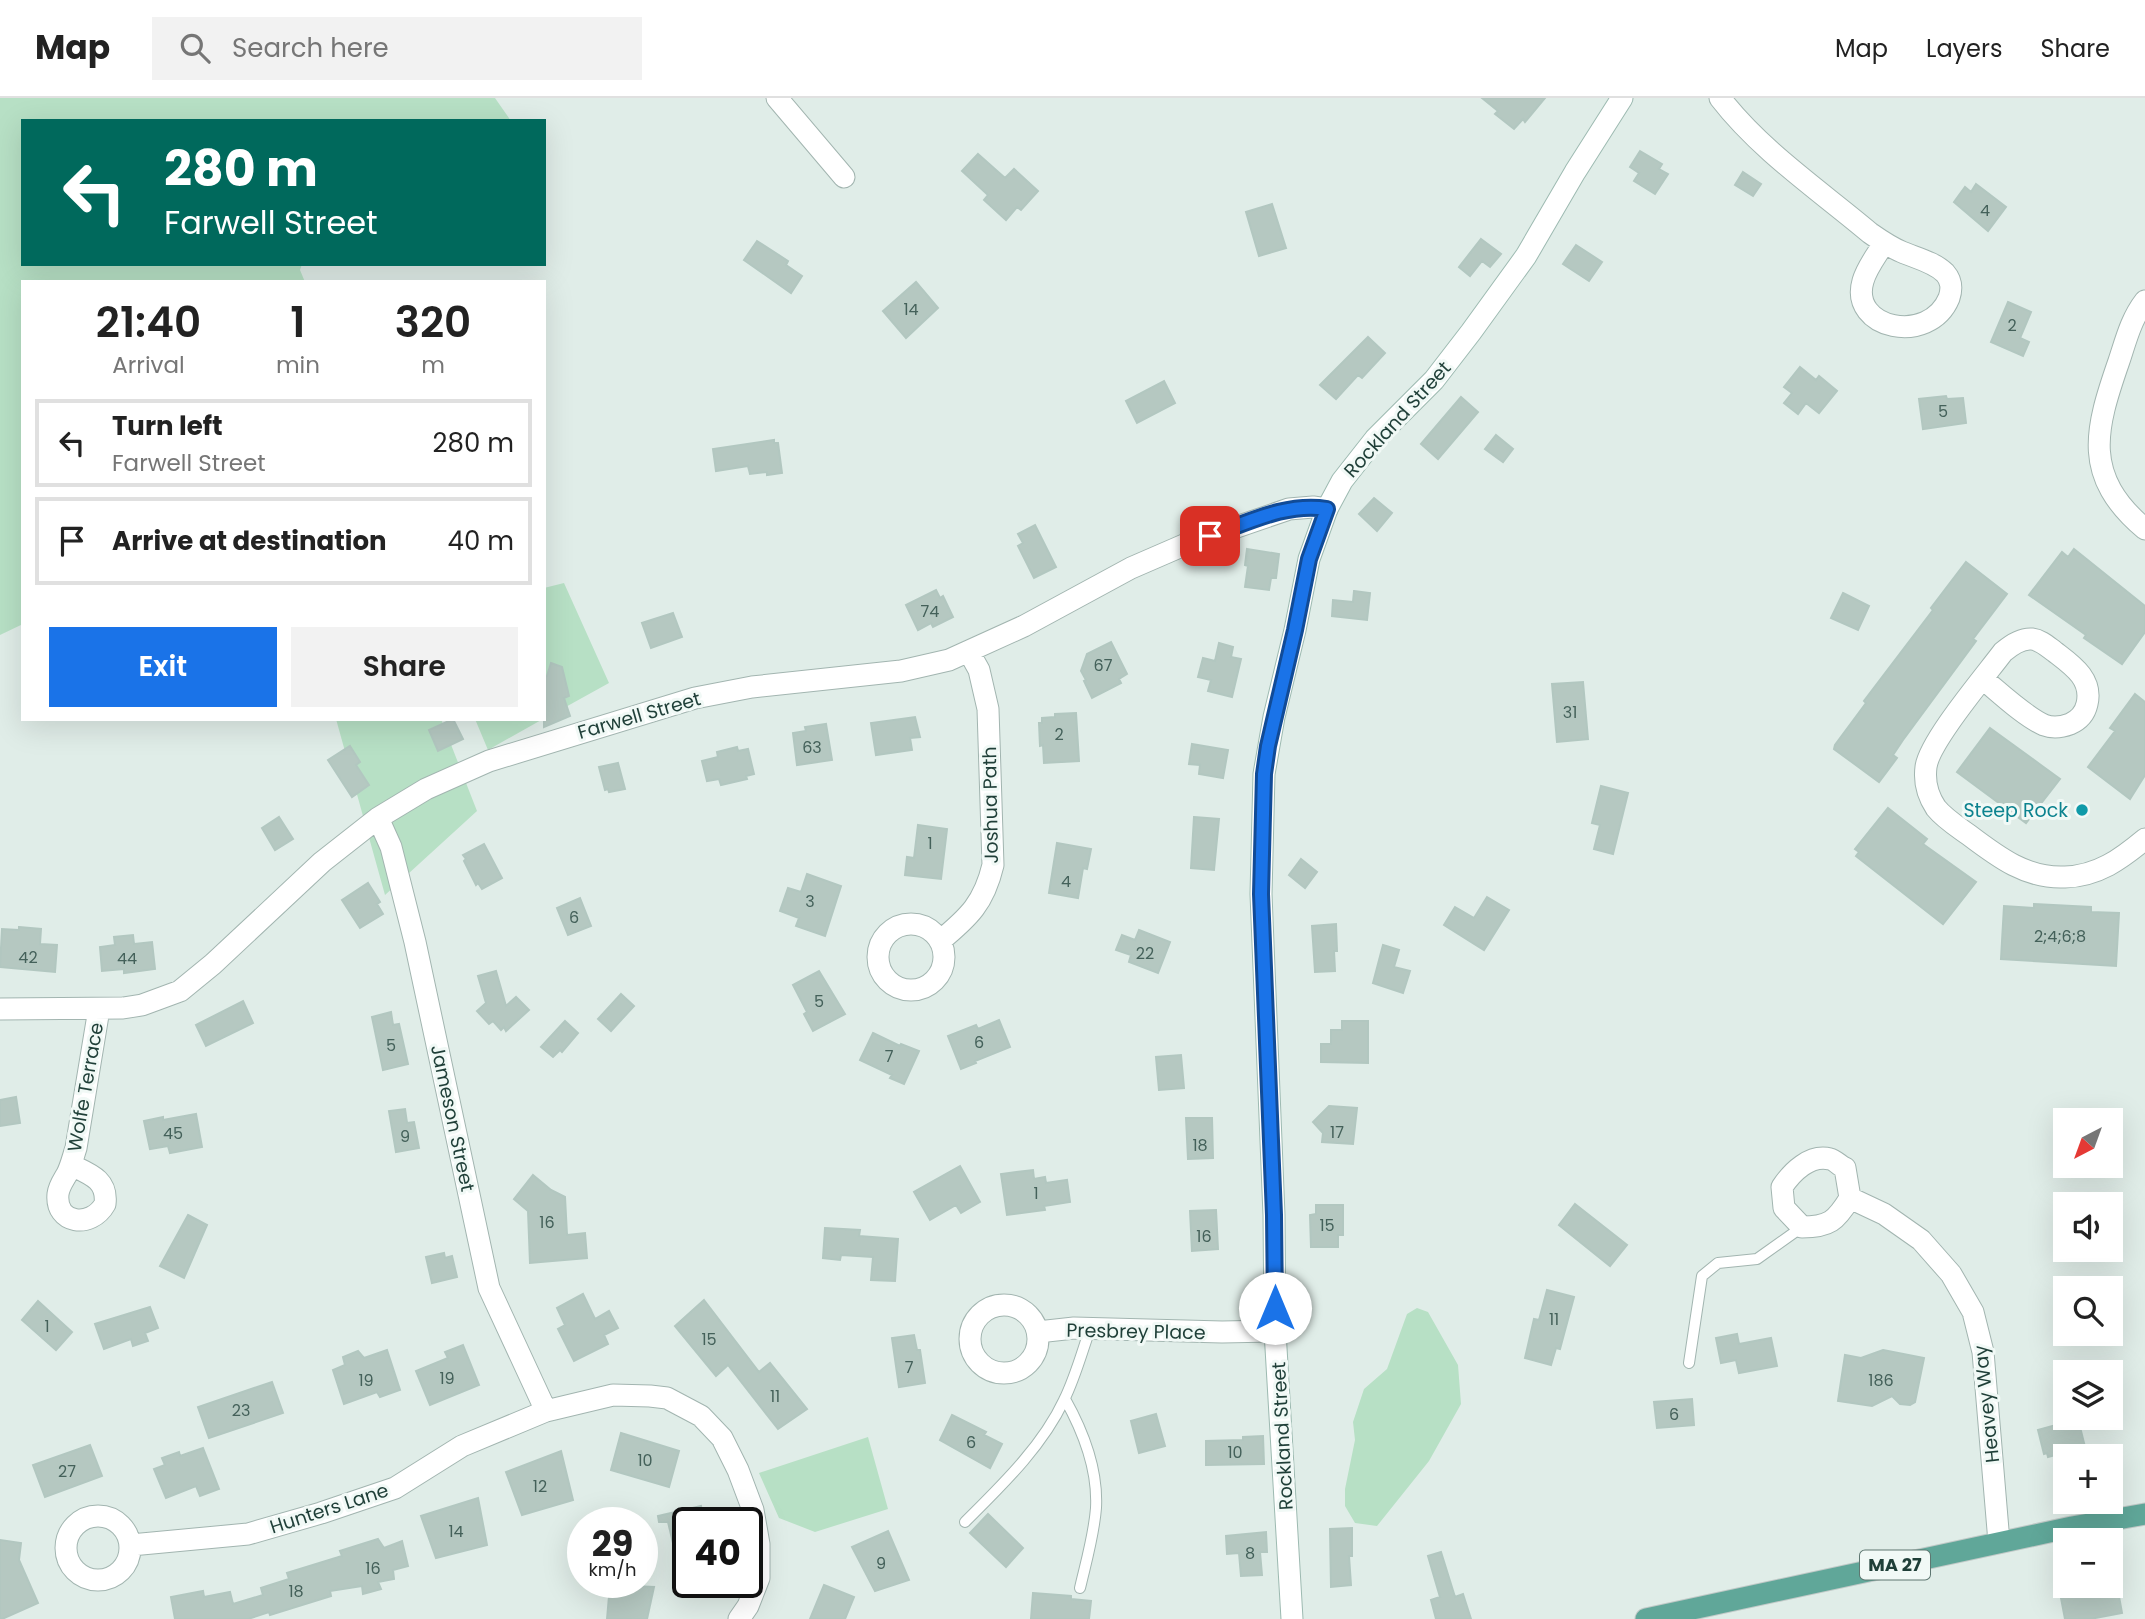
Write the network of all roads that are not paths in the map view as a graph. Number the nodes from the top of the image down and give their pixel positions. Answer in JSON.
{"nodes":[{"id":1,"x":777,"y":98,"type":"edge"},
{"id":2,"x":1622,"y":98,"type":"edge"},
{"id":3,"x":1720,"y":98,"type":"edge"},
{"id":4,"x":844,"y":177,"type":"dead end"},
{"id":5,"x":1884,"y":243,"type":"junction"},
{"id":6,"x":2145,"y":301,"type":"edge"},
{"id":7,"x":1327,"y":509,"type":"junction"},
{"id":8,"x":2145,"y":529,"type":"edge"},
{"id":9,"x":969,"y":652,"type":"junction"},
{"id":10,"x":1983,"y":679,"type":"junction"},
{"id":11,"x":378,"y":818,"type":"junction"},
{"id":12,"x":2145,"y":839,"type":"edge"},
{"id":13,"x":940,"y":941,"type":"dead end"},
{"id":14,"x":0,"y":1009,"type":"edge"},
{"id":15,"x":99,"y":1009,"type":"junction"},
{"id":16,"x":71,"y":1165,"type":"junction"},
{"id":17,"x":1850,"y":1198,"type":"junction"},
{"id":18,"x":1802,"y":1227,"type":"junction"},
{"id":19,"x":1090,"y":1329,"type":"junction"},
{"id":20,"x":1275,"y":1331,"type":"junction"},
{"id":21,"x":1038,"y":1332,"type":"dead end"},
{"id":22,"x":1689,"y":1363,"type":"dead end"},
{"id":23,"x":1065,"y":1399,"type":"junction"},
{"id":24,"x":546,"y":1411,"type":"junction"},
{"id":25,"x":2145,"y":1514,"type":"edge"},
{"id":26,"x":965,"y":1522,"type":"dead end"},
{"id":27,"x":1999,"y":1542,"type":"junction"},
{"id":28,"x":131,"y":1545,"type":"dead end"},
{"id":29,"x":1080,"y":1588,"type":"dead end"},
{"id":30,"x":739,"y":1619,"type":"edge"},
{"id":31,"x":1292,"y":1619,"type":"edge"},
{"id":32,"x":1646,"y":1619,"type":"edge"}],
"edges":[{"from":1,"to":4,"type":"street"},
{"from":2,"to":7,"type":"street","name":"Rockland Street"},
{"from":3,"to":5,"type":"street"},
{"from":5,"to":5,"type":"street"},
{"from":6,"to":8,"type":"street"},
{"from":7,"to":9,"type":"street","name":"Farwell Street"},
{"from":7,"to":20,"type":"street","name":"Rockland Street"},
{"from":9,"to":11,"type":"street","name":"Farwell Street"},
{"from":9,"to":13,"type":"street","name":"Joshua Path"},
{"from":10,"to":10,"type":"street"},
{"from":10,"to":12,"type":"street"},
{"from":11,"to":15,"type":"street","name":"Farwell Street"},
{"from":11,"to":24,"type":"street","name":"Jameson Street"},
{"from":14,"to":15,"type":"street","name":"Farwell Street"},
{"from":15,"to":16,"type":"street","name":"Wolfe Terrace"},
{"from":16,"to":16,"type":"street","name":"Wolfe Terrace"},
{"from":17,"to":18,"type":"street"},
{"from":17,"to":18,"type":"street"},
{"from":17,"to":27,"type":"street","name":"Heavey Way"},
{"from":18,"to":22,"type":"lane"},
{"from":19,"to":20,"type":"street","name":"Presbrey Place"},
{"from":19,"to":21,"type":"street","name":"Presbrey Place"},
{"from":19,"to":23,"type":"lane"},
{"from":20,"to":31,"type":"street","name":"Rockland Street"},
{"from":23,"to":26,"type":"lane"},
{"from":23,"to":29,"type":"lane"},
{"from":24,"to":28,"type":"street","name":"Hunters Lane"},
{"from":24,"to":30,"type":"street","name":"Hunters Lane"},
{"from":25,"to":27,"type":"main road","number":"MA 27"},
{"from":27,"to":32,"type":"main road","number":"MA 27"}]}
